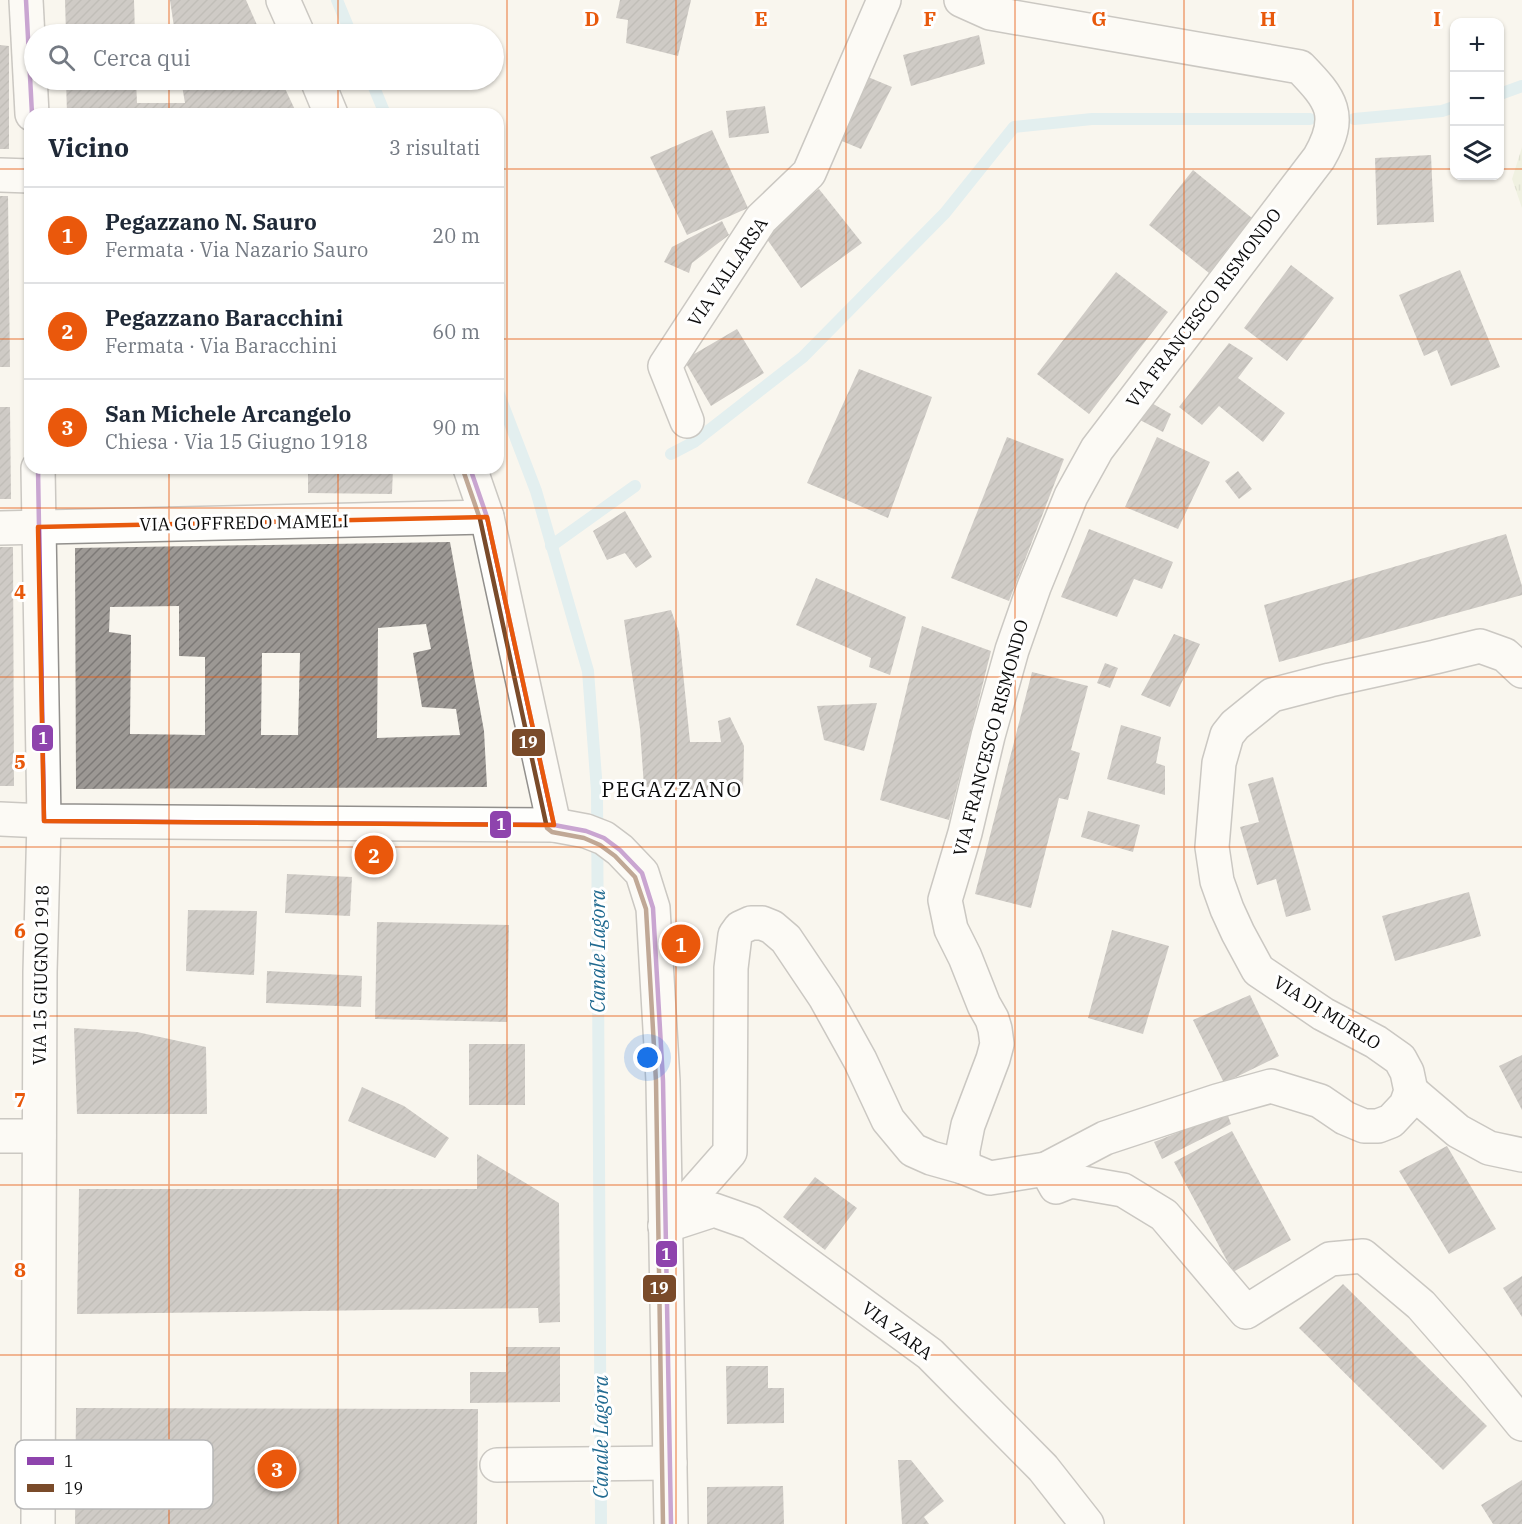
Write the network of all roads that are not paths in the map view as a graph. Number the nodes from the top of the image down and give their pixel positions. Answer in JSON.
{"nodes":[{"id":1,"x":26,"y":0,"type":"edge"},
{"id":2,"x":283,"y":0,"type":"edge"},
{"id":3,"x":884,"y":0,"type":"edge"},
{"id":4,"x":961,"y":0,"type":"edge"},
{"id":5,"x":27,"y":24,"type":"edge"},
{"id":6,"x":294,"y":24,"type":"edge"},
{"id":7,"x":31,"y":90,"type":"edge"},
{"id":8,"x":321,"y":90,"type":"edge"},
{"id":9,"x":32,"y":108,"type":"edge"},
{"id":10,"x":329,"y":108,"type":"edge"},
{"id":11,"x":0,"y":175,"type":"edge"},
{"id":12,"x":24,"y":176,"type":"edge"},
{"id":13,"x":687,"y":421,"type":"dead end"},
{"id":14,"x":38,"y":474,"type":"edge"},
{"id":15,"x":472,"y":474,"type":"edge"},
{"id":16,"x":487,"y":517,"type":"junction"},
{"id":17,"x":38,"y":527,"type":"junction"},
{"id":18,"x":0,"y":528,"type":"edge"},
{"id":19,"x":1522,"y":671,"type":"edge"},
{"id":20,"x":0,"y":819,"type":"edge"},
{"id":21,"x":45,"y":821,"type":"junction"},
{"id":22,"x":554,"y":825,"type":"junction"},
{"id":23,"x":1411,"y":1091,"type":"junction"},
{"id":24,"x":0,"y":1136,"type":"edge"},
{"id":25,"x":39,"y":1136,"type":"junction"},
{"id":26,"x":1522,"y":1155,"type":"edge"},
{"id":27,"x":963,"y":1167,"type":"junction"},
{"id":28,"x":1047,"y":1169,"type":"junction"},
{"id":29,"x":665,"y":1226,"type":"junction"},
{"id":30,"x":1522,"y":1424,"type":"edge"},
{"id":31,"x":38,"y":1440,"type":"edge"},
{"id":32,"x":670,"y":1463,"type":"junction"},
{"id":33,"x":497,"y":1464,"type":"dead end"},
{"id":34,"x":38,"y":1509,"type":"edge"},
{"id":35,"x":38,"y":1524,"type":"edge"},
{"id":36,"x":671,"y":1524,"type":"edge"},
{"id":37,"x":1087,"y":1524,"type":"edge"}],
"edges":[{"from":1,"to":5,"type":"street"},
{"from":2,"to":6,"type":"street"},
{"from":3,"to":13,"type":"street","name":"VIA VALLARSA"},
{"from":4,"to":27,"type":"street","name":"VIA FRANCESCO RISMONDO"},
{"from":7,"to":9,"type":"street"},
{"from":8,"to":10,"type":"street"},
{"from":11,"to":12,"type":"street"},
{"from":14,"to":17,"type":"street","name":"VIA 15 GIUGNO 1918"},
{"from":15,"to":16,"type":"street"},
{"from":16,"to":17,"type":"street","name":"VIA GOFFREDO MAMELI"},
{"from":16,"to":22,"type":"street"},
{"from":17,"to":18,"type":"street","name":"VIA GOFFREDO MAMELI"},
{"from":17,"to":21,"type":"street","name":"VIA 15 GIUGNO 1918"},
{"from":19,"to":23,"type":"street","name":"VIA DI MURLO"},
{"from":20,"to":21,"type":"street"},
{"from":21,"to":22,"type":"street"},
{"from":21,"to":25,"type":"street","name":"VIA 15 GIUGNO 1918"},
{"from":22,"to":29,"type":"street"},
{"from":23,"to":26,"type":"street"},
{"from":23,"to":28,"type":"street"},
{"from":24,"to":25,"type":"street"},
{"from":25,"to":31,"type":"street","name":"VIA 15 GIUGNO 1918"},
{"from":27,"to":28,"type":"street"},
{"from":27,"to":29,"type":"street"},
{"from":28,"to":30,"type":"street"},
{"from":29,"to":32,"type":"street"},
{"from":29,"to":37,"type":"street","name":"VIA ZARA"},
{"from":32,"to":33,"type":"street"},
{"from":32,"to":36,"type":"street"},
{"from":34,"to":35,"type":"street","name":"VIA 15 GIUGNO 1918"}]}
